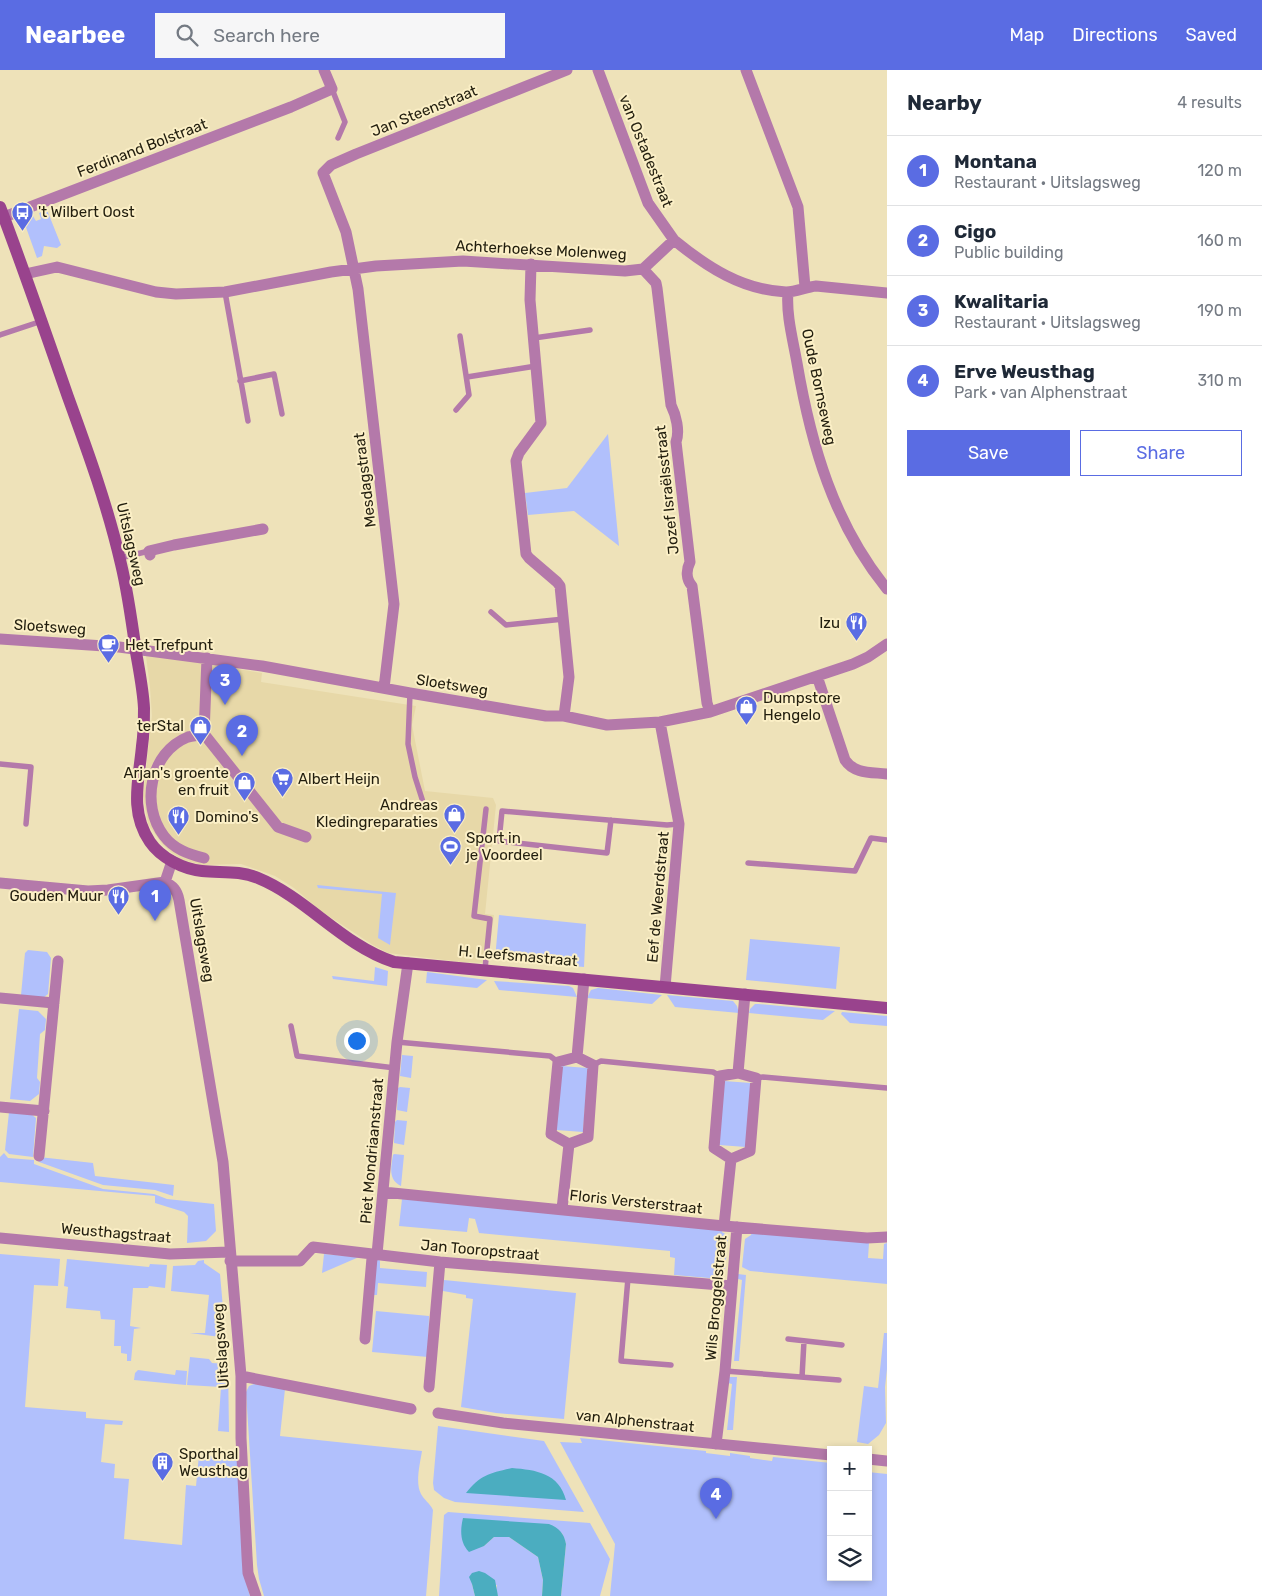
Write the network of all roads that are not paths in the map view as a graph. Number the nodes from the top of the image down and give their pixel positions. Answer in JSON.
{"nodes":[{"id":1,"x":324,"y":70,"type":"edge"},
{"id":2,"x":567,"y":70,"type":"edge"},
{"id":3,"x":598,"y":70,"type":"edge"},
{"id":4,"x":746,"y":70,"type":"edge"},
{"id":5,"x":332,"y":89,"type":"junction"},
{"id":6,"x":338,"y":138,"type":"dead end"},
{"id":7,"x":324,"y":173,"type":"joint"},
{"id":8,"x":2,"y":212,"type":"edge"},
{"id":9,"x":674,"y":240,"type":"junction"},
{"id":10,"x":530,"y":264,"type":"junction"},
{"id":11,"x":354,"y":269,"type":"junction"},
{"id":12,"x":643,"y":269,"type":"junction"},
{"id":13,"x":25,"y":274,"type":"junction"},
{"id":14,"x":805,"y":287,"type":"junction"},
{"id":15,"x":225,"y":292,"type":"junction"},
{"id":16,"x":788,"y":292,"type":"junction"},
{"id":17,"x":887,"y":293,"type":"edge"},
{"id":18,"x":42,"y":321,"type":"junction"},
{"id":19,"x":590,"y":330,"type":"dead end"},
{"id":20,"x":0,"y":335,"type":"edge"},
{"id":21,"x":460,"y":336,"type":"dead end"},
{"id":22,"x":534,"y":338,"type":"junction"},
{"id":23,"x":536,"y":366,"type":"junction"},
{"id":24,"x":467,"y":376,"type":"junction"},
{"id":25,"x":240,"y":381,"type":"junction"},
{"id":26,"x":456,"y":410,"type":"dead end"},
{"id":27,"x":282,"y":414,"type":"dead end"},
{"id":28,"x":248,"y":421,"type":"dead end"},
{"id":29,"x":263,"y":529,"type":"dead end"},
{"id":30,"x":149,"y":553,"type":"joint"},
{"id":31,"x":120,"y":558,"type":"junction"},
{"id":32,"x":887,"y":590,"type":"edge"},
{"id":33,"x":492,"y":612,"type":"dead end"},
{"id":34,"x":564,"y":618,"type":"junction"},
{"id":35,"x":0,"y":639,"type":"edge"},
{"id":36,"x":887,"y":644,"type":"edge"},
{"id":37,"x":136,"y":649,"type":"junction"},
{"id":38,"x":207,"y":658,"type":"junction"},
{"id":39,"x":817,"y":676,"type":"junction"},
{"id":40,"x":384,"y":688,"type":"junction"},
{"id":41,"x":410,"y":693,"type":"junction"},
{"id":42,"x":710,"y":712,"type":"junction"},
{"id":43,"x":564,"y":716,"type":"junction"},
{"id":44,"x":660,"y":722,"type":"junction"},
{"id":45,"x":200,"y":730,"type":"junction"},
{"id":46,"x":0,"y":764,"type":"edge"},
{"id":47,"x":887,"y":774,"type":"edge"},
{"id":48,"x":423,"y":802,"type":"dead end"},
{"id":49,"x":486,"y":809,"type":"dead end"},
{"id":50,"x":611,"y":820,"type":"junction"},
{"id":51,"x":26,"y":824,"type":"dead end"},
{"id":52,"x":679,"y":824,"type":"junction"},
{"id":53,"x":306,"y":837,"type":"dead end"},
{"id":54,"x":887,"y":840,"type":"edge"},
{"id":55,"x":204,"y":858,"type":"dead end"},
{"id":56,"x":172,"y":861,"type":"junction"},
{"id":57,"x":748,"y":863,"type":"dead end"},
{"id":58,"x":165,"y":882,"type":"junction"},
{"id":59,"x":0,"y":883,"type":"edge"},
{"id":60,"x":58,"y":961,"type":"dead end"},
{"id":61,"x":408,"y":963,"type":"junction"},
{"id":62,"x":485,"y":969,"type":"junction"},
{"id":63,"x":584,"y":979,"type":"junction"},
{"id":64,"x":665,"y":987,"type":"junction"},
{"id":65,"x":745,"y":994,"type":"junction"},
{"id":66,"x":0,"y":998,"type":"edge"},
{"id":67,"x":54,"y":1003,"type":"junction"},
{"id":68,"x":887,"y":1008,"type":"edge"},
{"id":69,"x":291,"y":1026,"type":"dead end"},
{"id":70,"x":397,"y":1042,"type":"junction"},
{"id":71,"x":577,"y":1058,"type":"junction"},
{"id":72,"x":558,"y":1062,"type":"junction"},
{"id":73,"x":593,"y":1065,"type":"junction"},
{"id":74,"x":395,"y":1068,"type":"junction"},
{"id":75,"x":738,"y":1073,"type":"junction"},
{"id":76,"x":720,"y":1076,"type":"junction"},
{"id":77,"x":756,"y":1078,"type":"junction"},
{"id":78,"x":887,"y":1088,"type":"edge"},
{"id":79,"x":0,"y":1107,"type":"edge"},
{"id":80,"x":44,"y":1111,"type":"junction"},
{"id":81,"x":568,"y":1144,"type":"junction"},
{"id":82,"x":40,"y":1156,"type":"dead end"},
{"id":83,"x":731,"y":1159,"type":"junction"},
{"id":84,"x":383,"y":1192,"type":"junction"},
{"id":85,"x":562,"y":1209,"type":"junction"},
{"id":86,"x":724,"y":1226,"type":"junction"},
{"id":87,"x":737,"y":1227,"type":"junction"},
{"id":88,"x":0,"y":1238,"type":"edge"},
{"id":89,"x":887,"y":1238,"type":"edge"},
{"id":90,"x":377,"y":1254,"type":"junction"},
{"id":91,"x":230,"y":1256,"type":"junction"},
{"id":92,"x":440,"y":1262,"type":"junction"},
{"id":93,"x":628,"y":1278,"type":"junction"},
{"id":94,"x":732,"y":1286,"type":"junction"},
{"id":95,"x":365,"y":1339,"type":"dead end"},
{"id":96,"x":788,"y":1339,"type":"dead end"},
{"id":97,"x":804,"y":1341,"type":"junction"},
{"id":98,"x":842,"y":1345,"type":"dead end"},
{"id":99,"x":671,"y":1365,"type":"dead end"},
{"id":100,"x":725,"y":1371,"type":"junction"},
{"id":101,"x":241,"y":1376,"type":"junction"},
{"id":102,"x":802,"y":1377,"type":"junction"},
{"id":103,"x":839,"y":1380,"type":"dead end"},
{"id":104,"x":429,"y":1387,"type":"dead end"},
{"id":105,"x":411,"y":1409,"type":"dead end"},
{"id":106,"x":438,"y":1413,"type":"dead end"},
{"id":107,"x":716,"y":1444,"type":"junction"},
{"id":108,"x":827,"y":1455,"type":"edge"},
{"id":109,"x":872,"y":1459,"type":"edge"},
{"id":110,"x":887,"y":1461,"type":"edge"},
{"id":111,"x":256,"y":1596,"type":"edge"}],
"edges":[{"from":1,"to":5,"type":"street"},
{"from":2,"to":7,"type":"street","name":"Jan Steenstraat"},
{"from":3,"to":9,"type":"street","name":"van Ostadestraat"},
{"from":4,"to":14,"type":"street"},
{"from":5,"to":6,"type":"lane"},
{"from":5,"to":8,"type":"street","name":"Ferdinand Bolstraat"},
{"from":7,"to":11,"type":"street","name":"Mesdagstraat"},
{"from":8,"to":13,"type":"street"},
{"from":9,"to":12,"type":"street","name":"Achterhoekse Molenweg"},
{"from":9,"to":16,"type":"street"},
{"from":10,"to":11,"type":"street","name":"Achterhoekse Molenweg"},
{"from":10,"to":12,"type":"street","name":"Achterhoekse Molenweg"},
{"from":10,"to":22,"type":"street"},
{"from":11,"to":15,"type":"street","name":"Achterhoekse Molenweg"},
{"from":11,"to":40,"type":"street","name":"Mesdagstraat"},
{"from":12,"to":42,"type":"street","name":"Jozef Israëlsstraat"},
{"from":13,"to":15,"type":"street","name":"Achterhoekse Molenweg"},
{"from":13,"to":18,"type":"street","name":"Uitslagsweg"},
{"from":14,"to":16,"type":"street"},
{"from":14,"to":17,"type":"street"},
{"from":15,"to":25,"type":"lane"},
{"from":16,"to":32,"type":"street","name":"Oude Bornseweg"},
{"from":18,"to":20,"type":"lane"},
{"from":18,"to":31,"type":"street","name":"Uitslagsweg"},
{"from":19,"to":22,"type":"lane"},
{"from":21,"to":24,"type":"lane"},
{"from":22,"to":23,"type":"street"},
{"from":23,"to":24,"type":"lane"},
{"from":23,"to":34,"type":"street"},
{"from":24,"to":26,"type":"lane"},
{"from":25,"to":27,"type":"lane"},
{"from":25,"to":28,"type":"lane"},
{"from":29,"to":30,"type":"street"},
{"from":30,"to":31,"type":"lane"},
{"from":31,"to":37,"type":"street","name":"Uitslagsweg"},
{"from":33,"to":34,"type":"lane"},
{"from":34,"to":43,"type":"street"},
{"from":35,"to":37,"type":"street","name":"Sloetsweg"},
{"from":36,"to":39,"type":"street","name":"Sloetsweg"},
{"from":37,"to":38,"type":"street","name":"Sloetsweg"},
{"from":37,"to":56,"type":"street","name":"Uitslagsweg"},
{"from":38,"to":40,"type":"street","name":"Sloetsweg"},
{"from":38,"to":45,"type":"street"},
{"from":39,"to":42,"type":"street","name":"Sloetsweg"},
{"from":39,"to":47,"type":"street"},
{"from":40,"to":41,"type":"street","name":"Sloetsweg"},
{"from":41,"to":43,"type":"street","name":"Sloetsweg"},
{"from":41,"to":48,"type":"lane"},
{"from":42,"to":44,"type":"street","name":"Sloetsweg"},
{"from":43,"to":44,"type":"street","name":"Sloetsweg"},
{"from":44,"to":52,"type":"street","name":"Eef de Weerdstraat"},
{"from":45,"to":53,"type":"street"},
{"from":45,"to":55,"type":"street"},
{"from":46,"to":51,"type":"lane"},
{"from":49,"to":62,"type":"lane"},
{"from":50,"to":50,"type":"lane"},
{"from":50,"to":52,"type":"lane"},
{"from":52,"to":64,"type":"street","name":"Eef de Weerdstraat"},
{"from":54,"to":57,"type":"lane"},
{"from":56,"to":58,"type":"street"},
{"from":56,"to":61,"type":"street","name":"H. Leefsmastraat"},
{"from":58,"to":59,"type":"street"},
{"from":58,"to":91,"type":"street","name":"Uitslagsweg"},
{"from":60,"to":67,"type":"street"},
{"from":61,"to":62,"type":"street","name":"H. Leefsmastraat"},
{"from":61,"to":70,"type":"street","name":"Piet Mondriaanstraat"},
{"from":62,"to":63,"type":"street","name":"H. Leefsmastraat"},
{"from":63,"to":64,"type":"street","name":"H. Leefsmastraat"},
{"from":63,"to":71,"type":"street"},
{"from":64,"to":65,"type":"street","name":"H. Leefsmastraat"},
{"from":65,"to":68,"type":"street","name":"H. Leefsmastraat"},
{"from":65,"to":75,"type":"street"},
{"from":66,"to":67,"type":"street"},
{"from":67,"to":80,"type":"street"},
{"from":69,"to":74,"type":"lane"},
{"from":70,"to":72,"type":"lane"},
{"from":70,"to":74,"type":"street","name":"Piet Mondriaanstraat"},
{"from":71,"to":72,"type":"street"},
{"from":71,"to":73,"type":"street"},
{"from":72,"to":81,"type":"street"},
{"from":73,"to":76,"type":"lane"},
{"from":73,"to":81,"type":"street"},
{"from":74,"to":84,"type":"street","name":"Piet Mondriaanstraat"},
{"from":75,"to":76,"type":"street"},
{"from":75,"to":77,"type":"street"},
{"from":76,"to":83,"type":"street"},
{"from":77,"to":78,"type":"lane"},
{"from":77,"to":83,"type":"street"},
{"from":79,"to":80,"type":"street"},
{"from":80,"to":82,"type":"street"},
{"from":81,"to":85,"type":"street"},
{"from":83,"to":86,"type":"street"},
{"from":84,"to":85,"type":"street","name":"Floris Versterstraat"},
{"from":84,"to":90,"type":"street","name":"Piet Mondriaanstraat"},
{"from":85,"to":86,"type":"street","name":"Floris Versterstraat"},
{"from":86,"to":87,"type":"street","name":"Floris Versterstraat"},
{"from":87,"to":89,"type":"street","name":"Floris Versterstraat"},
{"from":87,"to":94,"type":"street","name":"Wils Broggelstraat"},
{"from":88,"to":91,"type":"street","name":"Weusthagstraat"},
{"from":90,"to":91,"type":"street","name":"Jan Tooropstraat"},
{"from":90,"to":92,"type":"street","name":"Jan Tooropstraat"},
{"from":90,"to":95,"type":"street","name":"Piet Mondriaanstraat"},
{"from":91,"to":101,"type":"street","name":"Uitslagsweg"},
{"from":92,"to":93,"type":"street","name":"Jan Tooropstraat"},
{"from":92,"to":104,"type":"street"},
{"from":93,"to":94,"type":"street","name":"Jan Tooropstraat"},
{"from":93,"to":99,"type":"lane"},
{"from":94,"to":100,"type":"street","name":"Wils Broggelstraat"},
{"from":96,"to":97,"type":"lane"},
{"from":97,"to":98,"type":"lane"},
{"from":97,"to":102,"type":"lane"},
{"from":100,"to":102,"type":"lane","name":"Wils Broggelstraat"},
{"from":100,"to":107,"type":"street","name":"Wils Broggelstraat"},
{"from":101,"to":105,"type":"street"},
{"from":101,"to":111,"type":"street","name":"Uitslagsweg"},
{"from":102,"to":103,"type":"lane","name":"Wils Broggelstraat"},
{"from":106,"to":107,"type":"street","name":"van Alphenstraat"},
{"from":107,"to":108,"type":"street","name":"van Alphenstraat"},
{"from":109,"to":110,"type":"street"}]}
